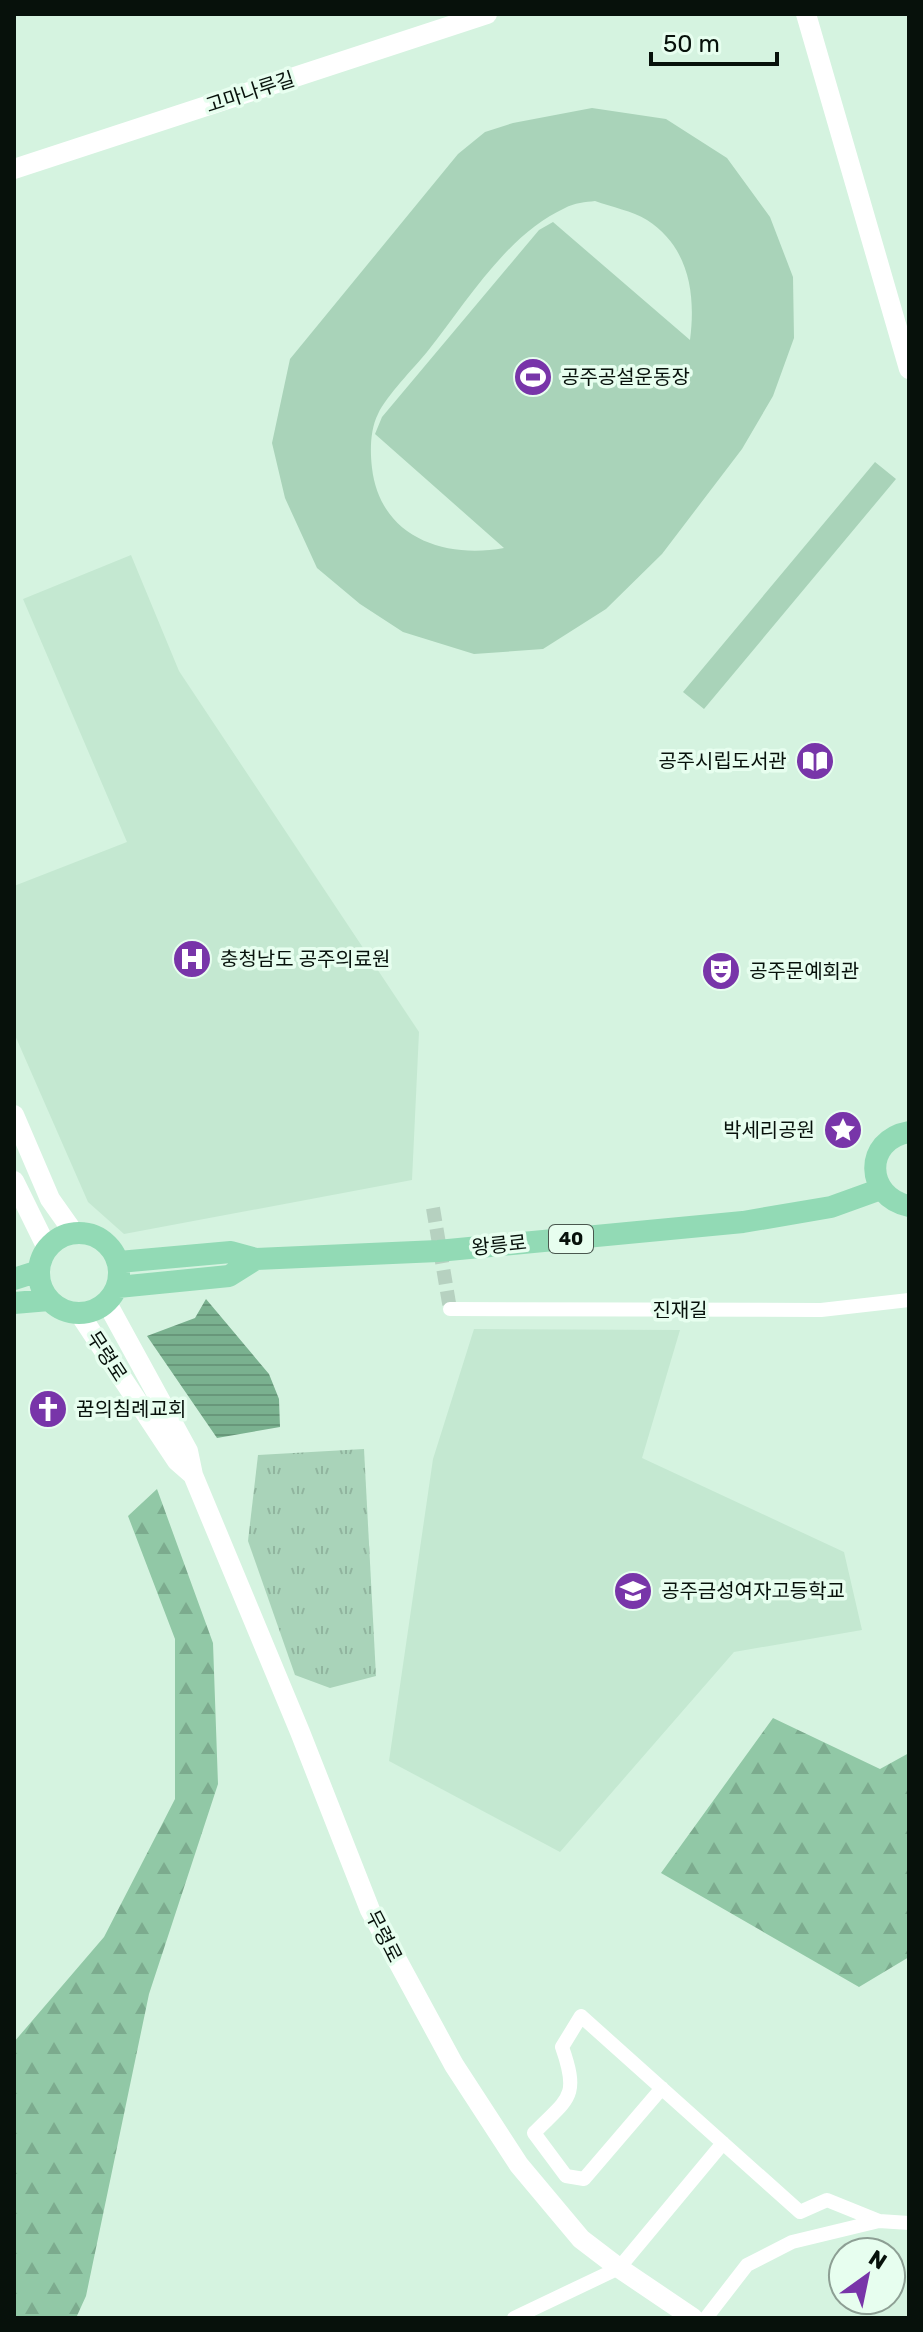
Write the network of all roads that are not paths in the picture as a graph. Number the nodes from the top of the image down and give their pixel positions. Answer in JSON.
{"nodes":[{"id":1,"x":487,"y":14,"type":"edge"},
{"id":2,"x":806,"y":14,"type":"edge"},
{"id":3,"x":14,"y":169,"type":"edge"},
{"id":4,"x":909,"y":369,"type":"edge"},
{"id":5,"x":14,"y":1115,"type":"edge"},
{"id":6,"x":909,"y":1132,"type":"edge"},
{"id":7,"x":14,"y":1181,"type":"edge"},
{"id":8,"x":881,"y":1189,"type":"junction"},
{"id":9,"x":909,"y":1206,"type":"edge"},
{"id":10,"x":74,"y":1233,"type":"junction"},
{"id":11,"x":47,"y":1248,"type":"junction"},
{"id":12,"x":256,"y":1259,"type":"junction"},
{"id":13,"x":119,"y":1262,"type":"junction"},
{"id":14,"x":39,"y":1271,"type":"junction"},
{"id":15,"x":14,"y":1279,"type":"edge"},
{"id":16,"x":112,"y":1295,"type":"junction"},
{"id":17,"x":49,"y":1300,"type":"junction"},
{"id":18,"x":909,"y":1300,"type":"edge"},
{"id":19,"x":14,"y":1303,"type":"edge"},
{"id":20,"x":450,"y":1309,"type":"dead end"},
{"id":21,"x":79,"y":1313,"type":"junction"},
{"id":22,"x":193,"y":1475,"type":"junction"},
{"id":23,"x":662,"y":2088,"type":"junction"},
{"id":24,"x":723,"y":2143,"type":"junction"},
{"id":25,"x":879,"y":2221,"type":"junction"},
{"id":26,"x":909,"y":2223,"type":"edge"},
{"id":27,"x":619,"y":2268,"type":"junction"},
{"id":28,"x":514,"y":2318,"type":"edge"},
{"id":29,"x":693,"y":2318,"type":"edge"},
{"id":30,"x":706,"y":2318,"type":"edge"}],
"edges":[{"from":1,"to":3,"type":"main road","name":"고마나루길"},
{"from":2,"to":4,"type":"main road"},
{"from":5,"to":10,"type":"main road"},
{"from":6,"to":8,"type":"main road"},
{"from":7,"to":11,"type":"main road"},
{"from":8,"to":9,"type":"main road"},
{"from":8,"to":12,"type":"main road","name":"왕릉로","number":"40"},
{"from":10,"to":11,"type":"main road"},
{"from":10,"to":13,"type":"main road"},
{"from":11,"to":14,"type":"main road"},
{"from":12,"to":13,"type":"main road","name":"왕릉로","number":"40"},
{"from":12,"to":16,"type":"main road","name":"왕릉로","number":"40"},
{"from":13,"to":16,"type":"main road"},
{"from":14,"to":15,"type":"main road"},
{"from":14,"to":17,"type":"main road"},
{"from":16,"to":21,"type":"main road","number":"40"},
{"from":16,"to":22,"type":"main road","name":"무령로"},
{"from":17,"to":19,"type":"main road"},
{"from":17,"to":21,"type":"main road"},
{"from":18,"to":20,"type":"street","name":"진재길"},
{"from":21,"to":22,"type":"main road","name":"무령로"},
{"from":22,"to":27,"type":"main road","name":"무령로"},
{"from":23,"to":23,"type":"street"},
{"from":23,"to":24,"type":"street"},
{"from":24,"to":25,"type":"street"},
{"from":24,"to":27,"type":"street"},
{"from":25,"to":26,"type":"street"},
{"from":25,"to":30,"type":"street"},
{"from":27,"to":28,"type":"street"},
{"from":27,"to":29,"type":"main road","name":"무령로"}]}
